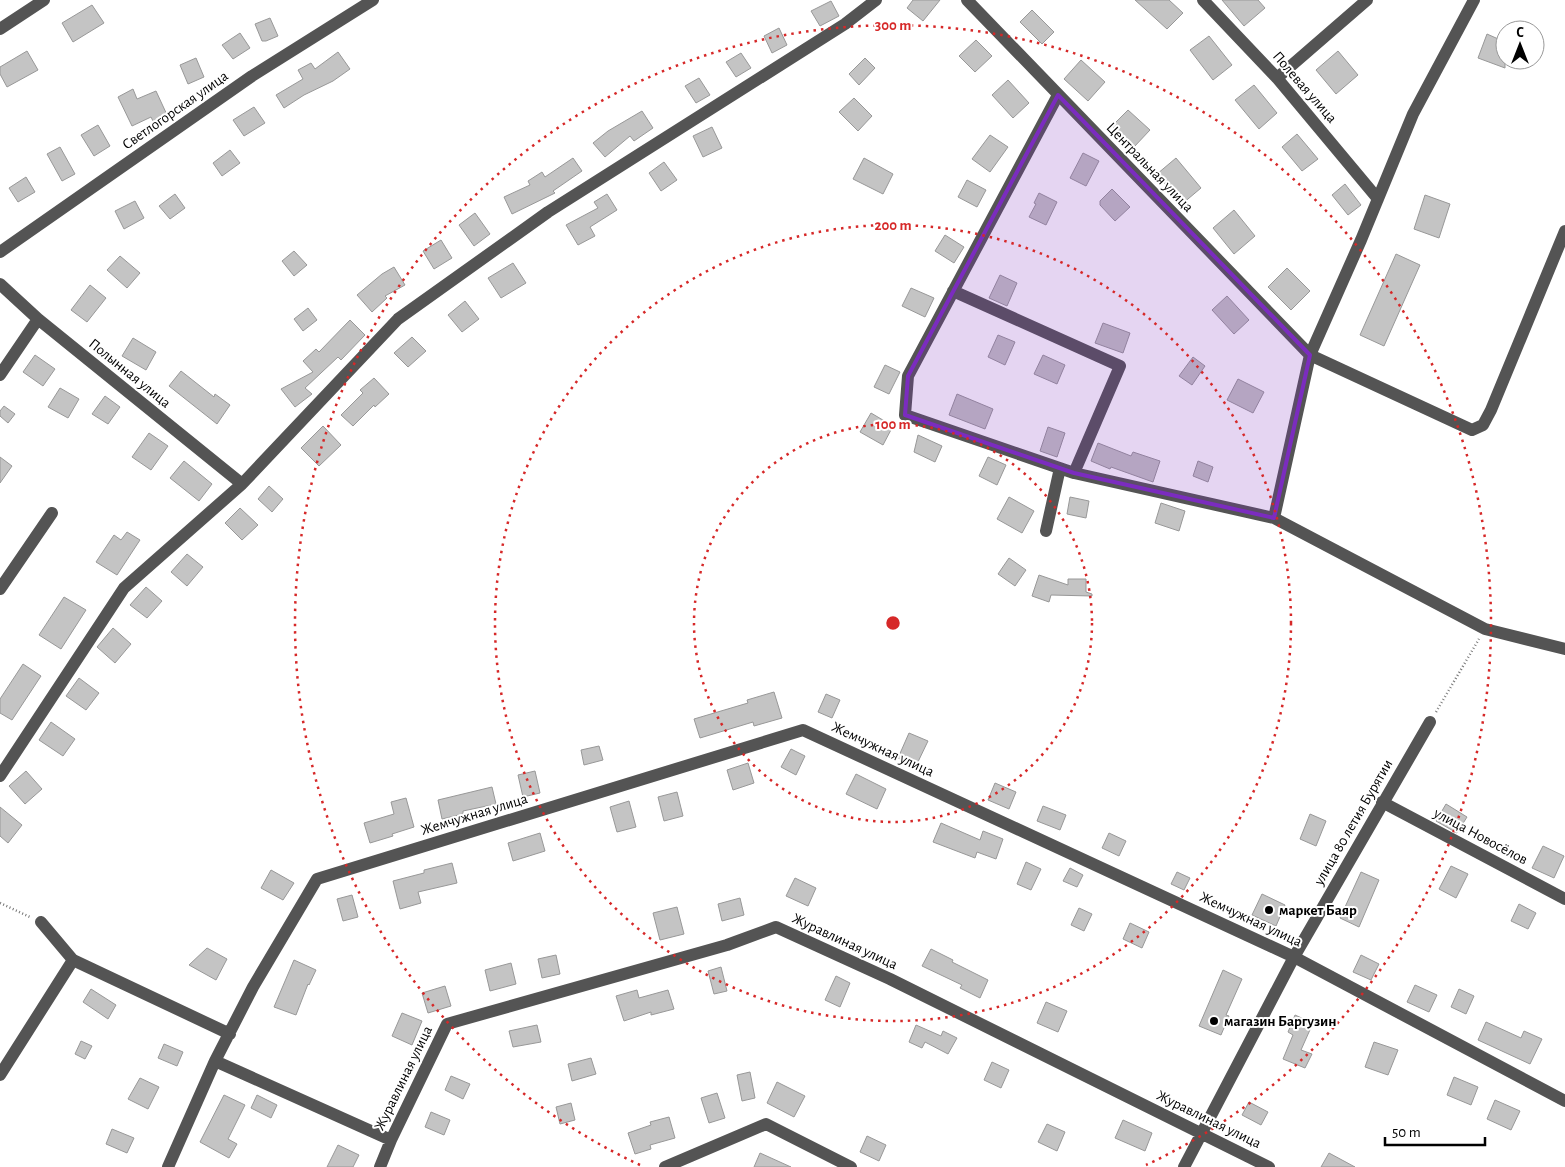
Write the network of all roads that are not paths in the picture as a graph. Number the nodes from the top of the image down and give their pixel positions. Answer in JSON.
{"nodes":[{"id":1,"x":44,"y":0,"type":"edge"},
{"id":2,"x":373,"y":0,"type":"edge"},
{"id":3,"x":876,"y":0,"type":"edge"},
{"id":4,"x":967,"y":0,"type":"edge"},
{"id":5,"x":1203,"y":0,"type":"edge"},
{"id":6,"x":1367,"y":0,"type":"edge"},
{"id":7,"x":1474,"y":0,"type":"edge"},
{"id":8,"x":0,"y":29,"type":"edge"},
{"id":9,"x":1277,"y":78,"type":"junction"},
{"id":10,"x":1058,"y":95,"type":"junction"},
{"id":11,"x":1378,"y":199,"type":"junction"},
{"id":12,"x":1565,"y":231,"type":"edge"},
{"id":13,"x":0,"y":252,"type":"edge"},
{"id":14,"x":0,"y":284,"type":"edge"},
{"id":15,"x":952,"y":291,"type":"junction"},
{"id":16,"x":38,"y":319,"type":"junction"},
{"id":17,"x":1310,"y":355,"type":"junction"},
{"id":18,"x":0,"y":375,"type":"edge"},
{"id":19,"x":1060,"y":468,"type":"junction"},
{"id":20,"x":1074,"y":473,"type":"junction"},
{"id":21,"x":242,"y":484,"type":"junction"},
{"id":22,"x":52,"y":513,"type":"dead end"},
{"id":23,"x":1274,"y":518,"type":"junction"},
{"id":24,"x":1046,"y":531,"type":"dead end"},
{"id":25,"x":0,"y":589,"type":"edge"},
{"id":26,"x":1565,"y":649,"type":"edge"},
{"id":27,"x":1430,"y":722,"type":"road end"},
{"id":28,"x":0,"y":776,"type":"edge"},
{"id":29,"x":1382,"y":802,"type":"junction"},
{"id":30,"x":1565,"y":899,"type":"edge"},
{"id":31,"x":41,"y":922,"type":"road end"},
{"id":32,"x":1294,"y":957,"type":"junction"},
{"id":33,"x":73,"y":960,"type":"junction"},
{"id":34,"x":230,"y":1034,"type":"junction"},
{"id":35,"x":215,"y":1061,"type":"junction"},
{"id":36,"x":0,"y":1075,"type":"edge"},
{"id":37,"x":1565,"y":1101,"type":"edge"},
{"id":38,"x":1201,"y":1134,"type":"junction"},
{"id":39,"x":391,"y":1140,"type":"junction"},
{"id":40,"x":168,"y":1167,"type":"edge"},
{"id":41,"x":380,"y":1167,"type":"edge"},
{"id":42,"x":665,"y":1167,"type":"edge"},
{"id":43,"x":851,"y":1167,"type":"edge"},
{"id":44,"x":1184,"y":1167,"type":"edge"},
{"id":45,"x":1269,"y":1167,"type":"edge"}],
"edges":[{"from":1,"to":8,"type":"street"},
{"from":2,"to":13,"type":"street","name":"Светлогорская улица"},
{"from":3,"to":21,"type":"street"},
{"from":4,"to":10,"type":"street","name":"Центральная улица"},
{"from":5,"to":9,"type":"street","name":"Полевая улица"},
{"from":6,"to":9,"type":"street"},
{"from":7,"to":11,"type":"street"},
{"from":9,"to":11,"type":"street","name":"Полевая улица"},
{"from":10,"to":15,"type":"street"},
{"from":10,"to":17,"type":"street","name":"Центральная улица"},
{"from":11,"to":17,"type":"street"},
{"from":12,"to":17,"type":"street"},
{"from":14,"to":16,"type":"street","name":"Полынная улица"},
{"from":15,"to":19,"type":"street"},
{"from":15,"to":20,"type":"street"},
{"from":16,"to":18,"type":"street"},
{"from":16,"to":21,"type":"street","name":"Полынная улица"},
{"from":17,"to":23,"type":"street"},
{"from":19,"to":20,"type":"street"},
{"from":19,"to":24,"type":"street"},
{"from":20,"to":23,"type":"street"},
{"from":21,"to":28,"type":"street"},
{"from":22,"to":25,"type":"street"},
{"from":23,"to":26,"type":"street"},
{"from":27,"to":29,"type":"street","name":"улица 80 летия Бурятии"},
{"from":29,"to":30,"type":"street","name":"улица Новосёлов"},
{"from":29,"to":32,"type":"street","name":"улица 80 летия Бурятии"},
{"from":31,"to":33,"type":"street"},
{"from":32,"to":34,"type":"street","name":"Жемчужная улица"},
{"from":32,"to":37,"type":"street","name":"Жемчужная улица"},
{"from":32,"to":38,"type":"street","name":"улица 80 летия Бурятии"},
{"from":33,"to":34,"type":"street"},
{"from":33,"to":36,"type":"street"},
{"from":34,"to":35,"type":"street","name":"Жемчужная улица"},
{"from":35,"to":39,"type":"street"},
{"from":35,"to":40,"type":"street","name":"Жемчужная улица"},
{"from":38,"to":39,"type":"street","name":"Журавлиная улица"},
{"from":38,"to":44,"type":"street","name":"улица 80 летия Бурятии"},
{"from":38,"to":45,"type":"street","name":"Журавлиная улица"},
{"from":39,"to":41,"type":"street","name":"Журавлиная улица"},
{"from":42,"to":43,"type":"street"}]}
